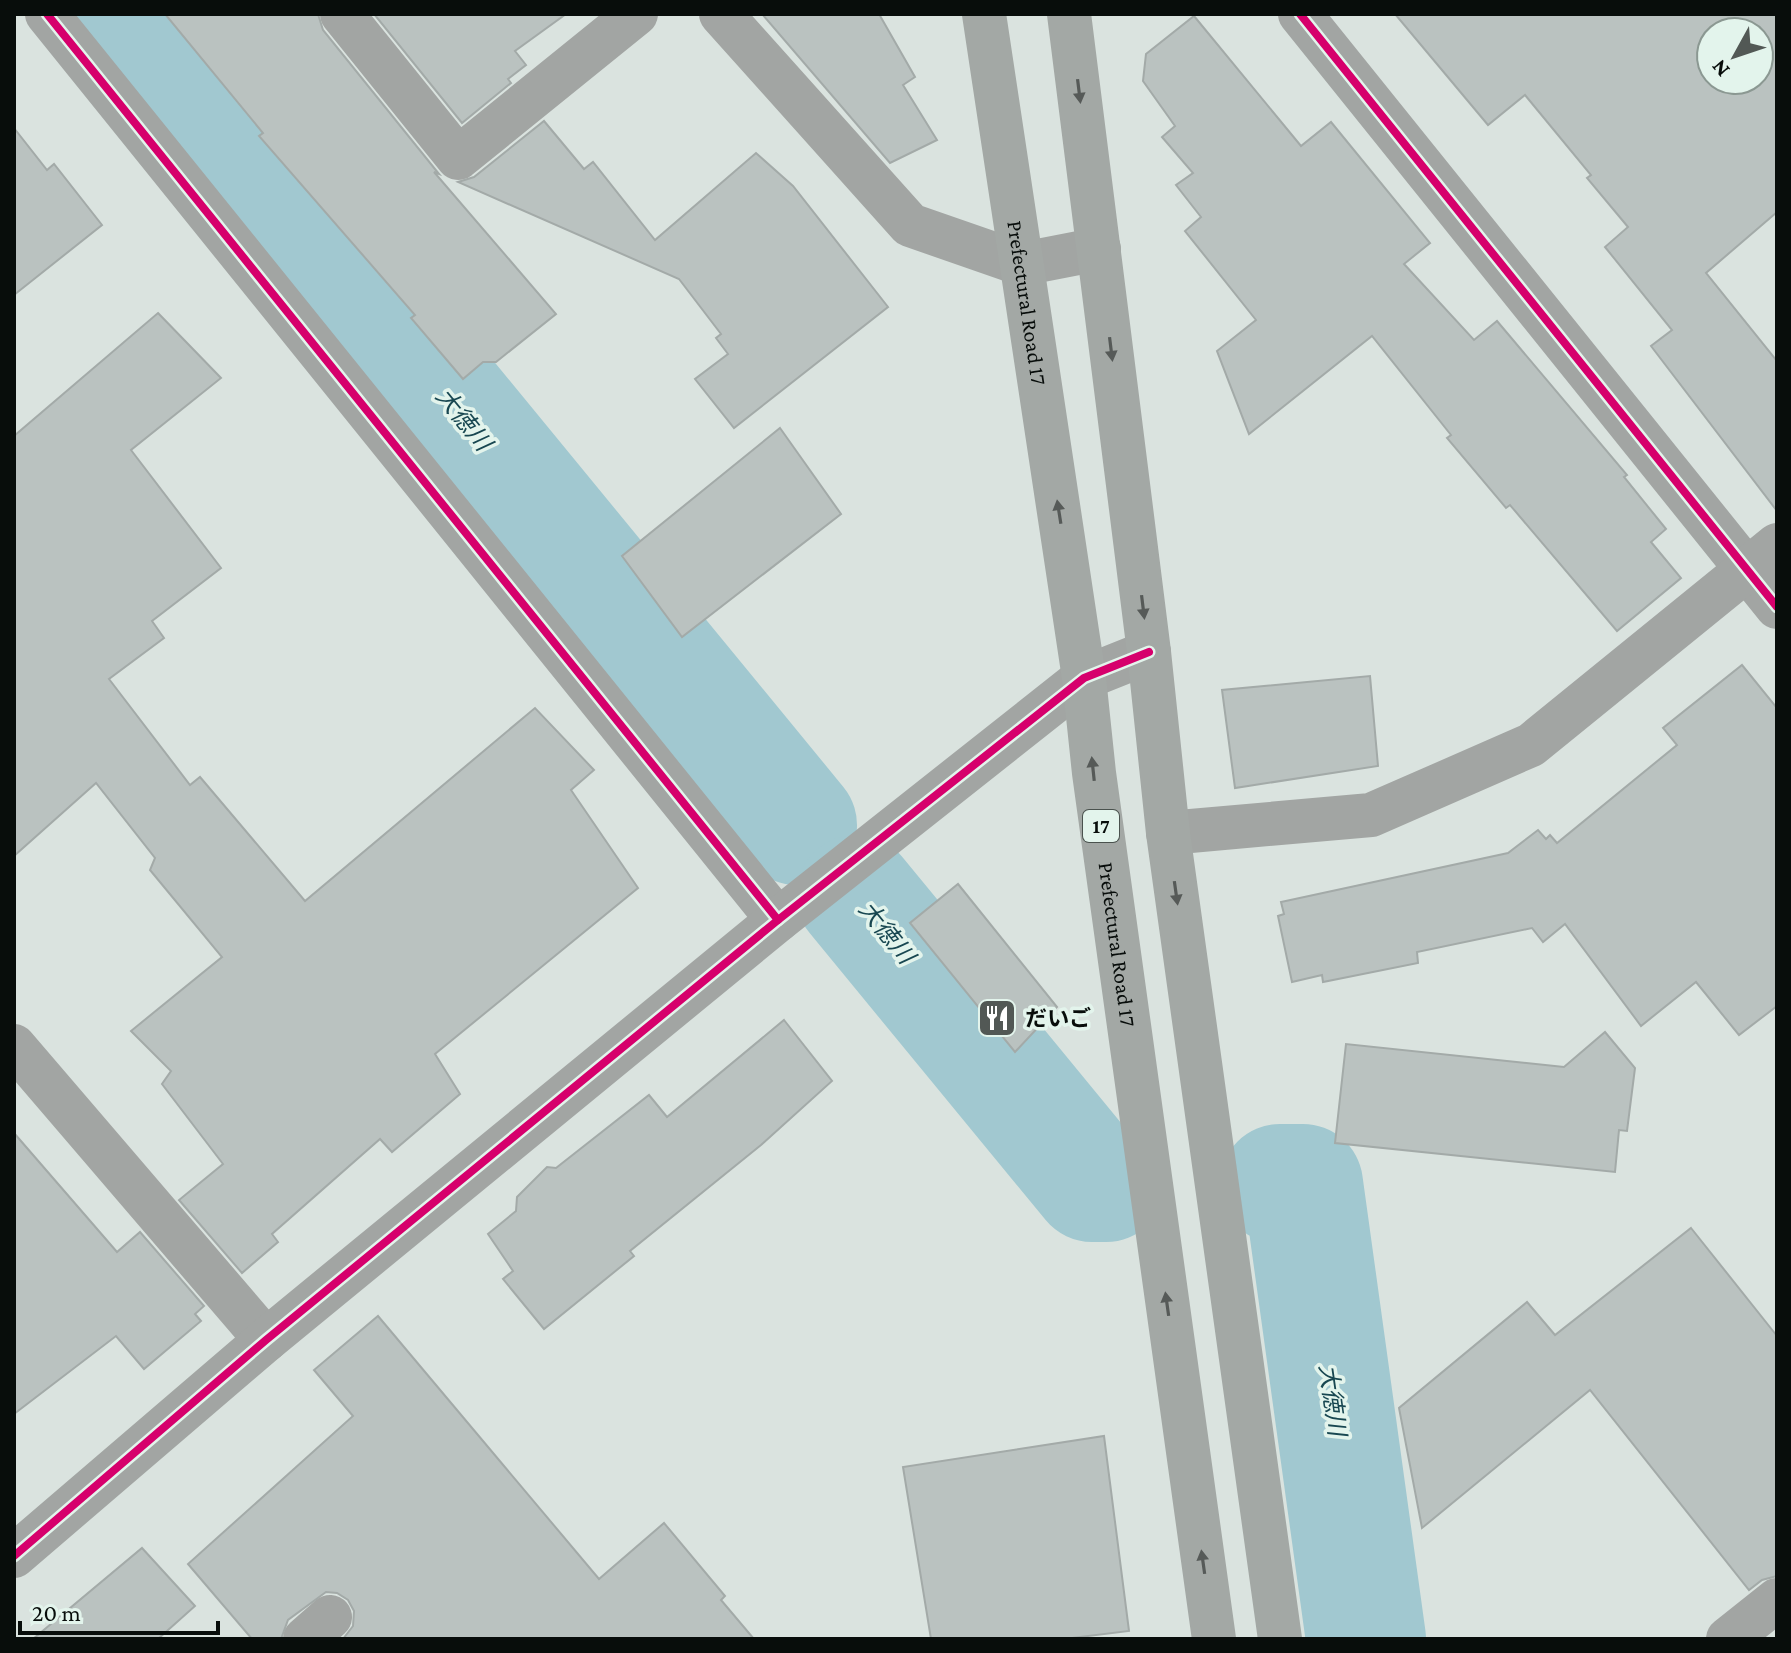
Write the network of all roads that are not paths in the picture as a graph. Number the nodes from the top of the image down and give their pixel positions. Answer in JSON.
{"nodes":[{"id":1,"x":47,"y":14,"type":"edge"},
{"id":2,"x":342,"y":14,"type":"edge"},
{"id":3,"x":636,"y":14,"type":"edge"},
{"id":4,"x":721,"y":14,"type":"edge"},
{"id":5,"x":984,"y":14,"type":"edge"},
{"id":6,"x":1069,"y":14,"type":"edge"},
{"id":7,"x":1300,"y":14,"type":"edge"},
{"id":8,"x":1099,"y":249,"type":"junction"},
{"id":9,"x":1022,"y":264,"type":"junction"},
{"id":10,"x":1762,"y":557,"type":"edge"},
{"id":11,"x":1777,"y":607,"type":"edge"},
{"id":12,"x":1149,"y":652,"type":"junction"},
{"id":13,"x":1084,"y":678,"type":"junction"},
{"id":14,"x":1168,"y":833,"type":"junction"},
{"id":15,"x":778,"y":920,"type":"junction"},
{"id":16,"x":14,"y":1046,"type":"edge"},
{"id":17,"x":266,"y":1340,"type":"junction"},
{"id":18,"x":14,"y":1556,"type":"edge"},
{"id":19,"x":1777,"y":1600,"type":"edge"},
{"id":20,"x":1214,"y":1639,"type":"edge"},
{"id":21,"x":1280,"y":1639,"type":"edge"},
{"id":22,"x":1728,"y":1639,"type":"edge"}],
"edges":[{"from":1,"to":15,"type":"street"},
{"from":2,"to":3,"type":"street"},
{"from":4,"to":9,"type":"street"},
{"from":5,"to":9,"type":"main road","name":"Prefectural Road 17","number":"17"},
{"from":6,"to":8,"type":"main road","one_way":true},
{"from":7,"to":10,"type":"street"},
{"from":8,"to":9,"type":"street"},
{"from":8,"to":12,"type":"main road","one_way":true},
{"from":13,"to":9,"type":"main road","name":"Prefectural Road 17","number":"17","one_way":true},
{"from":10,"to":11,"type":"street"},
{"from":10,"to":14,"type":"street"},
{"from":12,"to":13,"type":"street"},
{"from":12,"to":14,"type":"main road"},
{"from":13,"to":15,"type":"street"},
{"from":20,"to":13,"type":"main road","name":"Prefectural Road 17","number":"17","one_way":true},
{"from":14,"to":21,"type":"main road","one_way":true},
{"from":15,"to":17,"type":"street"},
{"from":16,"to":17,"type":"street"},
{"from":17,"to":18,"type":"street"},
{"from":19,"to":22,"type":"street"}]}
